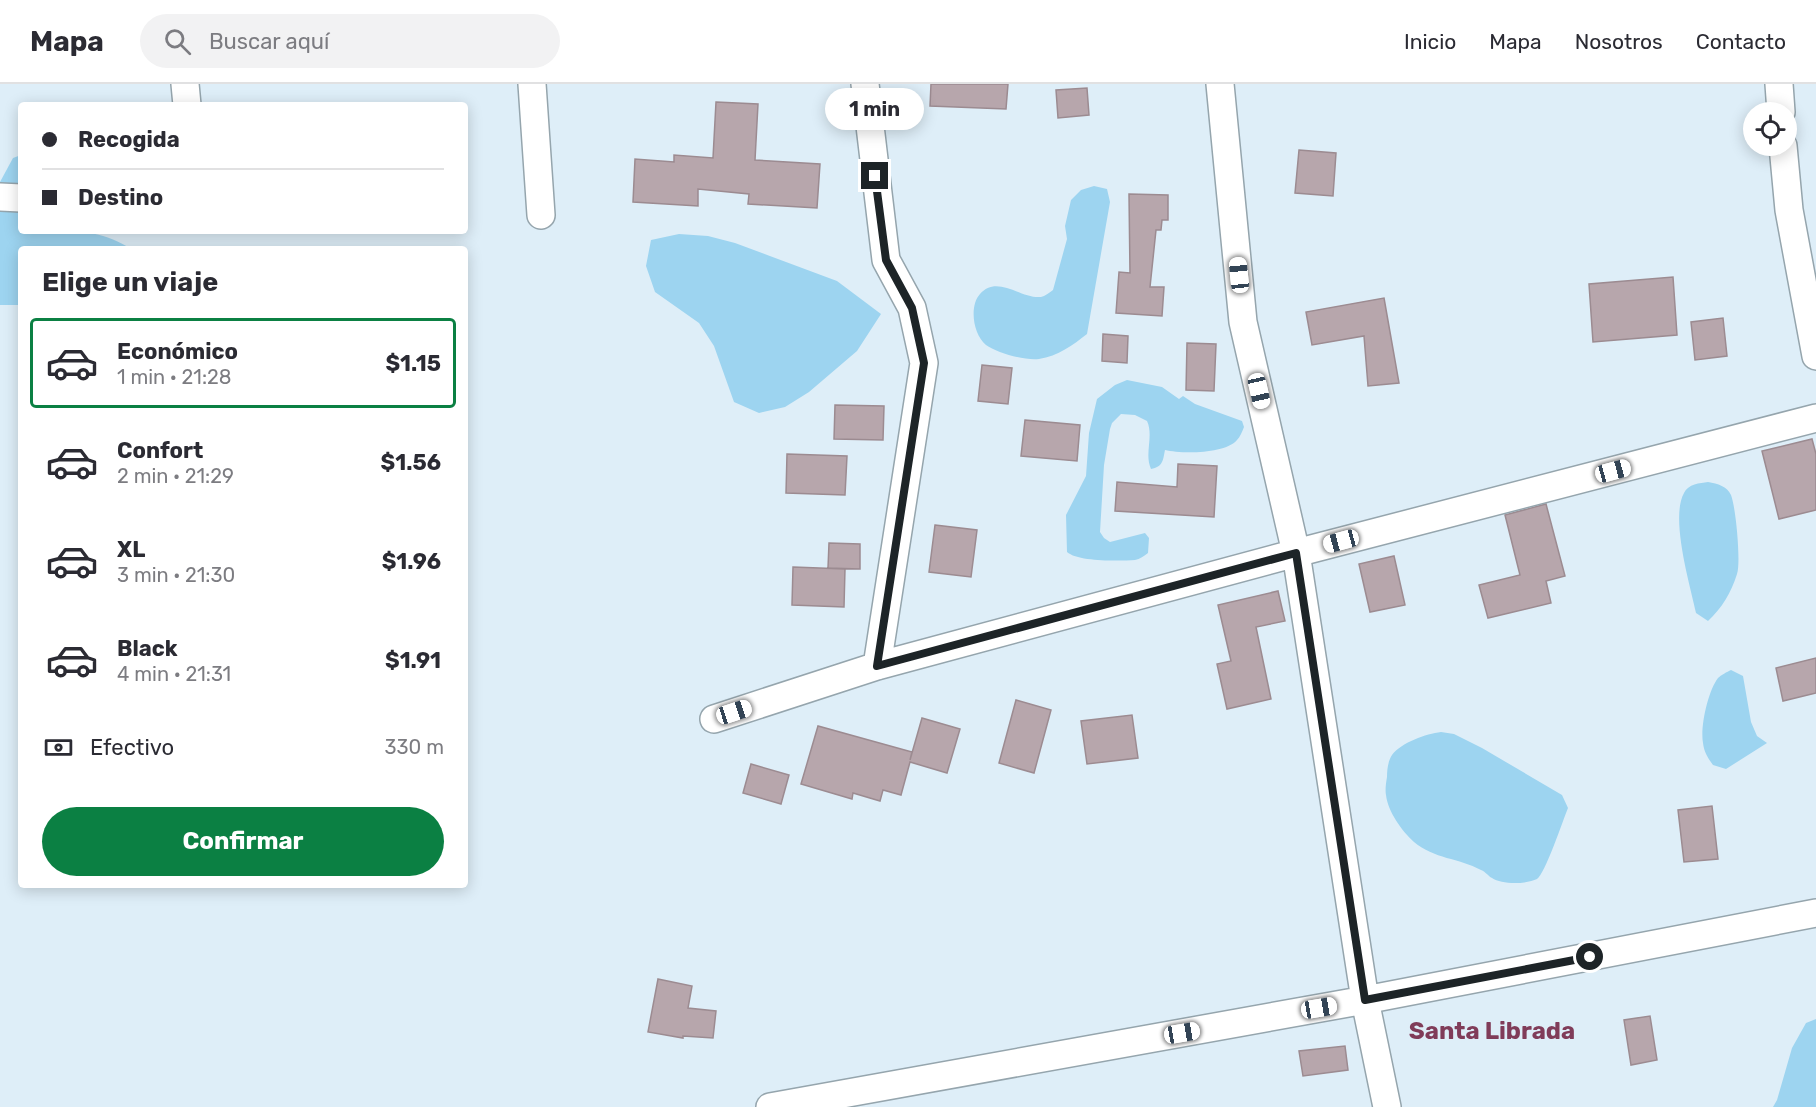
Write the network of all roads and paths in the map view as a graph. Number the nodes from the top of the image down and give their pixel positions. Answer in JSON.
{"nodes":[{"id":1,"x":184,"y":84,"type":"edge"},
{"id":2,"x":532,"y":84,"type":"edge"},
{"id":3,"x":865,"y":84,"type":"edge"},
{"id":4,"x":1220,"y":84,"type":"edge"},
{"id":5,"x":1779,"y":84,"type":"edge"},
{"id":6,"x":187,"y":102,"type":"edge"},
{"id":7,"x":1780,"y":102,"type":"edge"},
{"id":8,"x":1784,"y":156,"type":"edge"},
{"id":9,"x":0,"y":197,"type":"edge"},
{"id":10,"x":18,"y":198,"type":"edge"},
{"id":11,"x":541,"y":215,"type":"dead end"},
{"id":12,"x":1812,"y":310,"type":"edge"},
{"id":13,"x":1816,"y":356,"type":"edge"},
{"id":14,"x":1816,"y":418,"type":"edge"},
{"id":15,"x":1296,"y":553,"type":"junction"},
{"id":16,"x":877,"y":666,"type":"junction"},
{"id":17,"x":714,"y":719,"type":"dead end"},
{"id":18,"x":1816,"y":913,"type":"edge"},
{"id":19,"x":1365,"y":1000,"type":"junction"},
{"id":20,"x":770,"y":1107,"type":"edge"},
{"id":21,"x":1387,"y":1107,"type":"edge"}],
"edges":[{"from":1,"to":6,"type":"street"},
{"from":2,"to":11,"type":"street"},
{"from":3,"to":16,"type":"street"},
{"from":4,"to":15,"type":"street"},
{"from":5,"to":7,"type":"street"},
{"from":8,"to":12,"type":"street"},
{"from":9,"to":10,"type":"street"},
{"from":12,"to":13,"type":"street"},
{"from":14,"to":15,"type":"street"},
{"from":15,"to":16,"type":"street"},
{"from":15,"to":19,"type":"street"},
{"from":16,"to":17,"type":"street"},
{"from":18,"to":19,"type":"street"},
{"from":19,"to":20,"type":"street"},
{"from":19,"to":21,"type":"street"}]}
